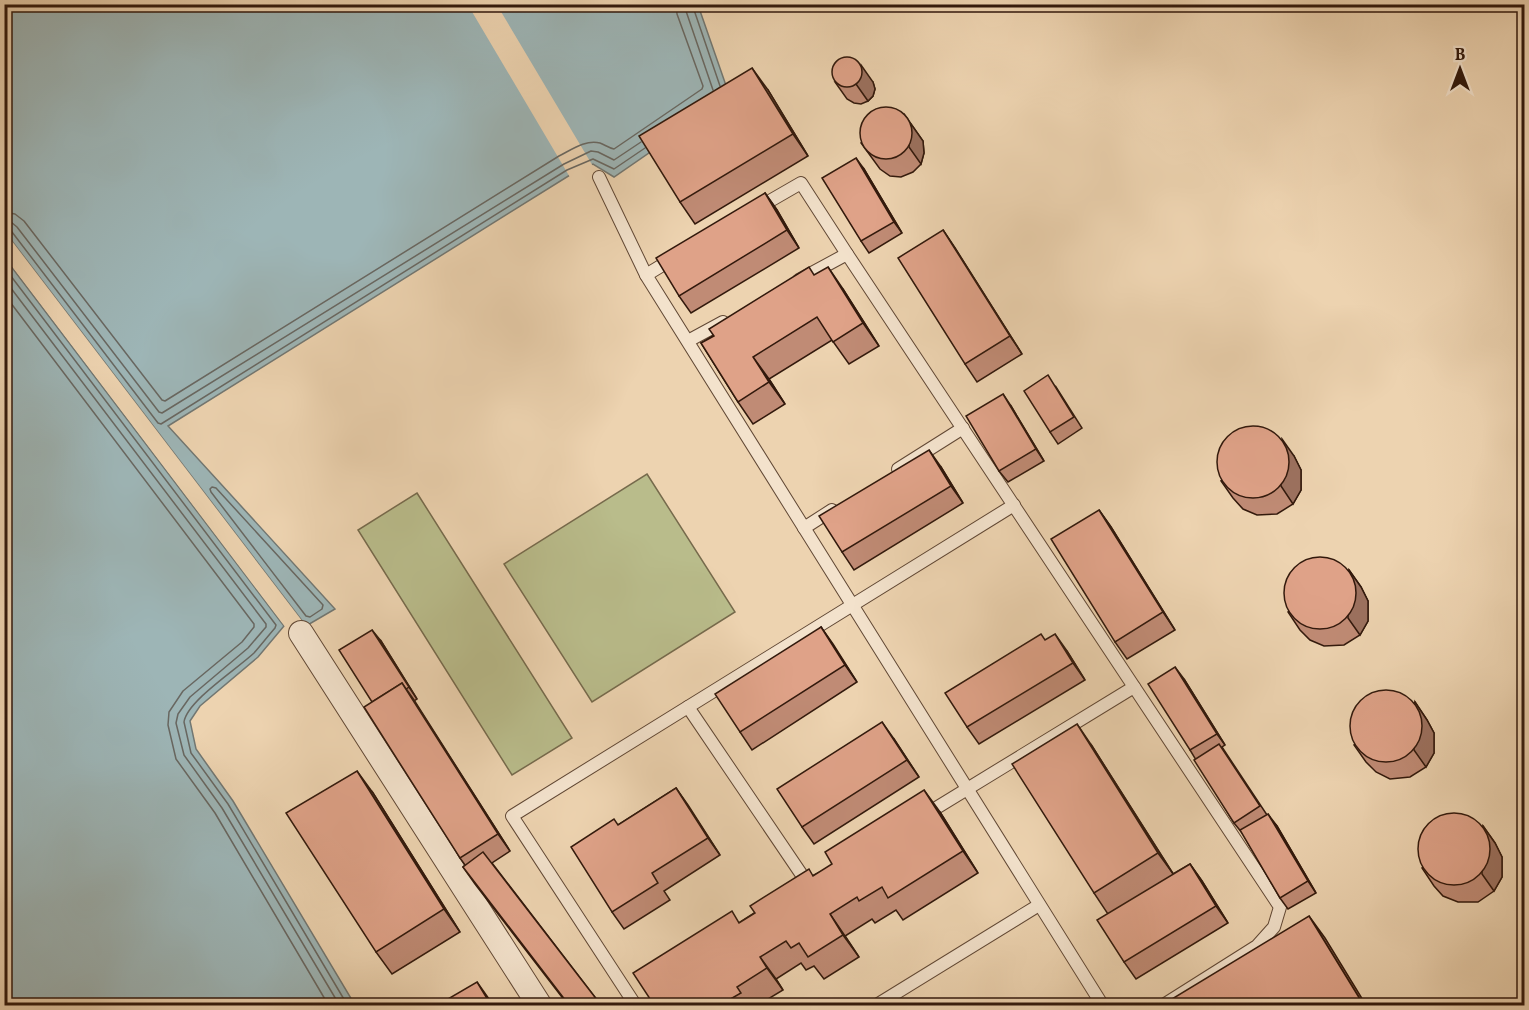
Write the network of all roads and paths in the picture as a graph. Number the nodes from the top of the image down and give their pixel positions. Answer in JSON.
{"nodes":[{"id":1,"x":598,"y":177,"type":"dead end"},
{"id":2,"x":743,"y":217,"type":"edge"},
{"id":3,"x":685,"y":252,"type":"edge"},
{"id":4,"x":847,"y":254,"type":"junction"},
{"id":5,"x":646,"y":275,"type":"junction"},
{"id":6,"x":787,"y":286,"type":"edge"},
{"id":7,"x":737,"y":314,"type":"edge"},
{"id":8,"x":688,"y":341,"type":"junction"},
{"id":9,"x":963,"y":428,"type":"junction"},
{"id":10,"x":883,"y":478,"type":"edge"},
{"id":11,"x":844,"y":503,"type":"edge"},
{"id":12,"x":1014,"y":505,"type":"junction"},
{"id":13,"x":804,"y":528,"type":"junction"},
{"id":14,"x":852,"y":605,"type":"junction"},
{"id":15,"x":301,"y":633,"type":"dead end"},
{"id":16,"x":1134,"y":687,"type":"junction"},
{"id":17,"x":688,"y":707,"type":"junction"},
{"id":18,"x":967,"y":788,"type":"junction"},
{"id":19,"x":908,"y":825,"type":"edge"},
{"id":20,"x":810,"y":887,"type":"edge"},
{"id":21,"x":1039,"y":904,"type":"junction"},
{"id":22,"x":637,"y":999,"type":"edge"},
{"id":23,"x":540,"y":1005,"type":"edge"},
{"id":24,"x":875,"y":1005,"type":"edge"},
{"id":25,"x":1102,"y":1005,"type":"edge"},
{"id":26,"x":1162,"y":1005,"type":"edge"}],
"edges":[{"from":1,"to":5,"type":"lane"},
{"from":2,"to":4,"type":"lane"},
{"from":3,"to":5,"type":"lane"},
{"from":4,"to":6,"type":"lane"},
{"from":4,"to":9,"type":"lane"},
{"from":5,"to":8,"type":"lane"},
{"from":7,"to":8,"type":"lane"},
{"from":8,"to":13,"type":"lane"},
{"from":9,"to":10,"type":"lane"},
{"from":9,"to":12,"type":"lane"},
{"from":11,"to":13,"type":"lane"},
{"from":12,"to":14,"type":"lane"},
{"from":12,"to":16,"type":"lane"},
{"from":13,"to":14,"type":"lane"},
{"from":14,"to":17,"type":"lane"},
{"from":14,"to":18,"type":"lane"},
{"from":15,"to":23,"type":"street"},
{"from":16,"to":18,"type":"lane"},
{"from":16,"to":26,"type":"lane"},
{"from":17,"to":20,"type":"lane"},
{"from":17,"to":22,"type":"lane"},
{"from":18,"to":19,"type":"lane"},
{"from":18,"to":21,"type":"lane"},
{"from":21,"to":24,"type":"lane"},
{"from":21,"to":25,"type":"lane"}]}
